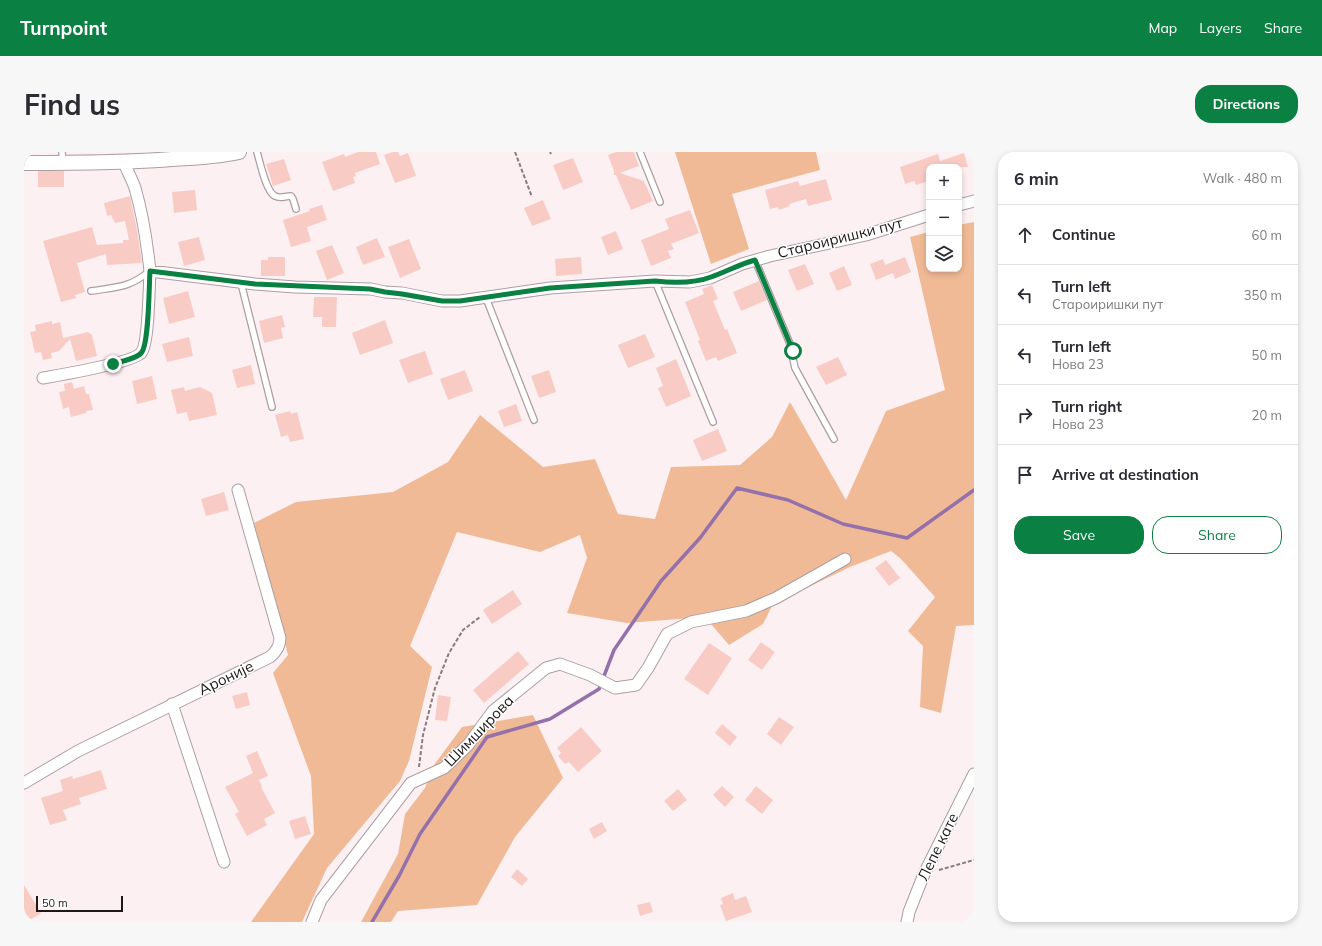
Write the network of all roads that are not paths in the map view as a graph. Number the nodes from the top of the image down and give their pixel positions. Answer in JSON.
{"nodes":[{"id":1,"x":239,"y":152,"type":"edge"},
{"id":2,"x":257,"y":152,"type":"edge"},
{"id":3,"x":640,"y":152,"type":"edge"},
{"id":4,"x":63,"y":157,"type":"edge"},
{"id":5,"x":124,"y":162,"type":"junction"},
{"id":6,"x":24,"y":163,"type":"edge"},
{"id":7,"x":974,"y":201,"type":"edge"},
{"id":8,"x":660,"y":202,"type":"dead end"},
{"id":9,"x":962,"y":204,"type":"edge"},
{"id":10,"x":296,"y":209,"type":"dead end"},
{"id":11,"x":926,"y":216,"type":"edge"},
{"id":12,"x":755,"y":260,"type":"junction"},
{"id":13,"x":150,"y":271,"type":"junction"},
{"id":14,"x":655,"y":281,"type":"junction"},
{"id":15,"x":241,"y":283,"type":"junction"},
{"id":16,"x":91,"y":291,"type":"dead end"},
{"id":17,"x":486,"y":298,"type":"junction"},
{"id":18,"x":43,"y":378,"type":"dead end"},
{"id":19,"x":272,"y":407,"type":"dead end"},
{"id":20,"x":534,"y":420,"type":"dead end"},
{"id":21,"x":714,"y":422,"type":"dead end"},
{"id":22,"x":834,"y":439,"type":"dead end"},
{"id":23,"x":238,"y":490,"type":"dead end"},
{"id":24,"x":845,"y":558,"type":"dead end"},
{"id":25,"x":172,"y":704,"type":"junction"},
{"id":26,"x":974,"y":774,"type":"edge"},
{"id":27,"x":24,"y":783,"type":"edge"},
{"id":28,"x":224,"y":862,"type":"dead end"},
{"id":29,"x":312,"y":922,"type":"edge"},
{"id":30,"x":907,"y":922,"type":"edge"}],
"edges":[{"from":1,"to":5,"type":"street"},
{"from":2,"to":10,"type":"lane"},
{"from":3,"to":8,"type":"lane"},
{"from":4,"to":5,"type":"street"},
{"from":4,"to":6,"type":"street"},
{"from":5,"to":13,"type":"street"},
{"from":7,"to":9,"type":"street"},
{"from":11,"to":12,"type":"street","name":"Староиришки пут"},
{"from":12,"to":14,"type":"street","name":"Староиришки пут"},
{"from":12,"to":22,"type":"lane"},
{"from":13,"to":15,"type":"street","name":"Староиришки пут"},
{"from":13,"to":16,"type":"lane"},
{"from":13,"to":18,"type":"street"},
{"from":14,"to":17,"type":"street","name":"Староиришки пут"},
{"from":14,"to":21,"type":"lane"},
{"from":15,"to":17,"type":"street","name":"Староиришки пут"},
{"from":15,"to":19,"type":"lane"},
{"from":17,"to":20,"type":"lane"},
{"from":23,"to":25,"type":"street","name":"Ароније"},
{"from":24,"to":29,"type":"street","name":"Шимширова"},
{"from":25,"to":27,"type":"street"},
{"from":25,"to":28,"type":"street"},
{"from":26,"to":30,"type":"street","name":"Лепе кате"}]}
